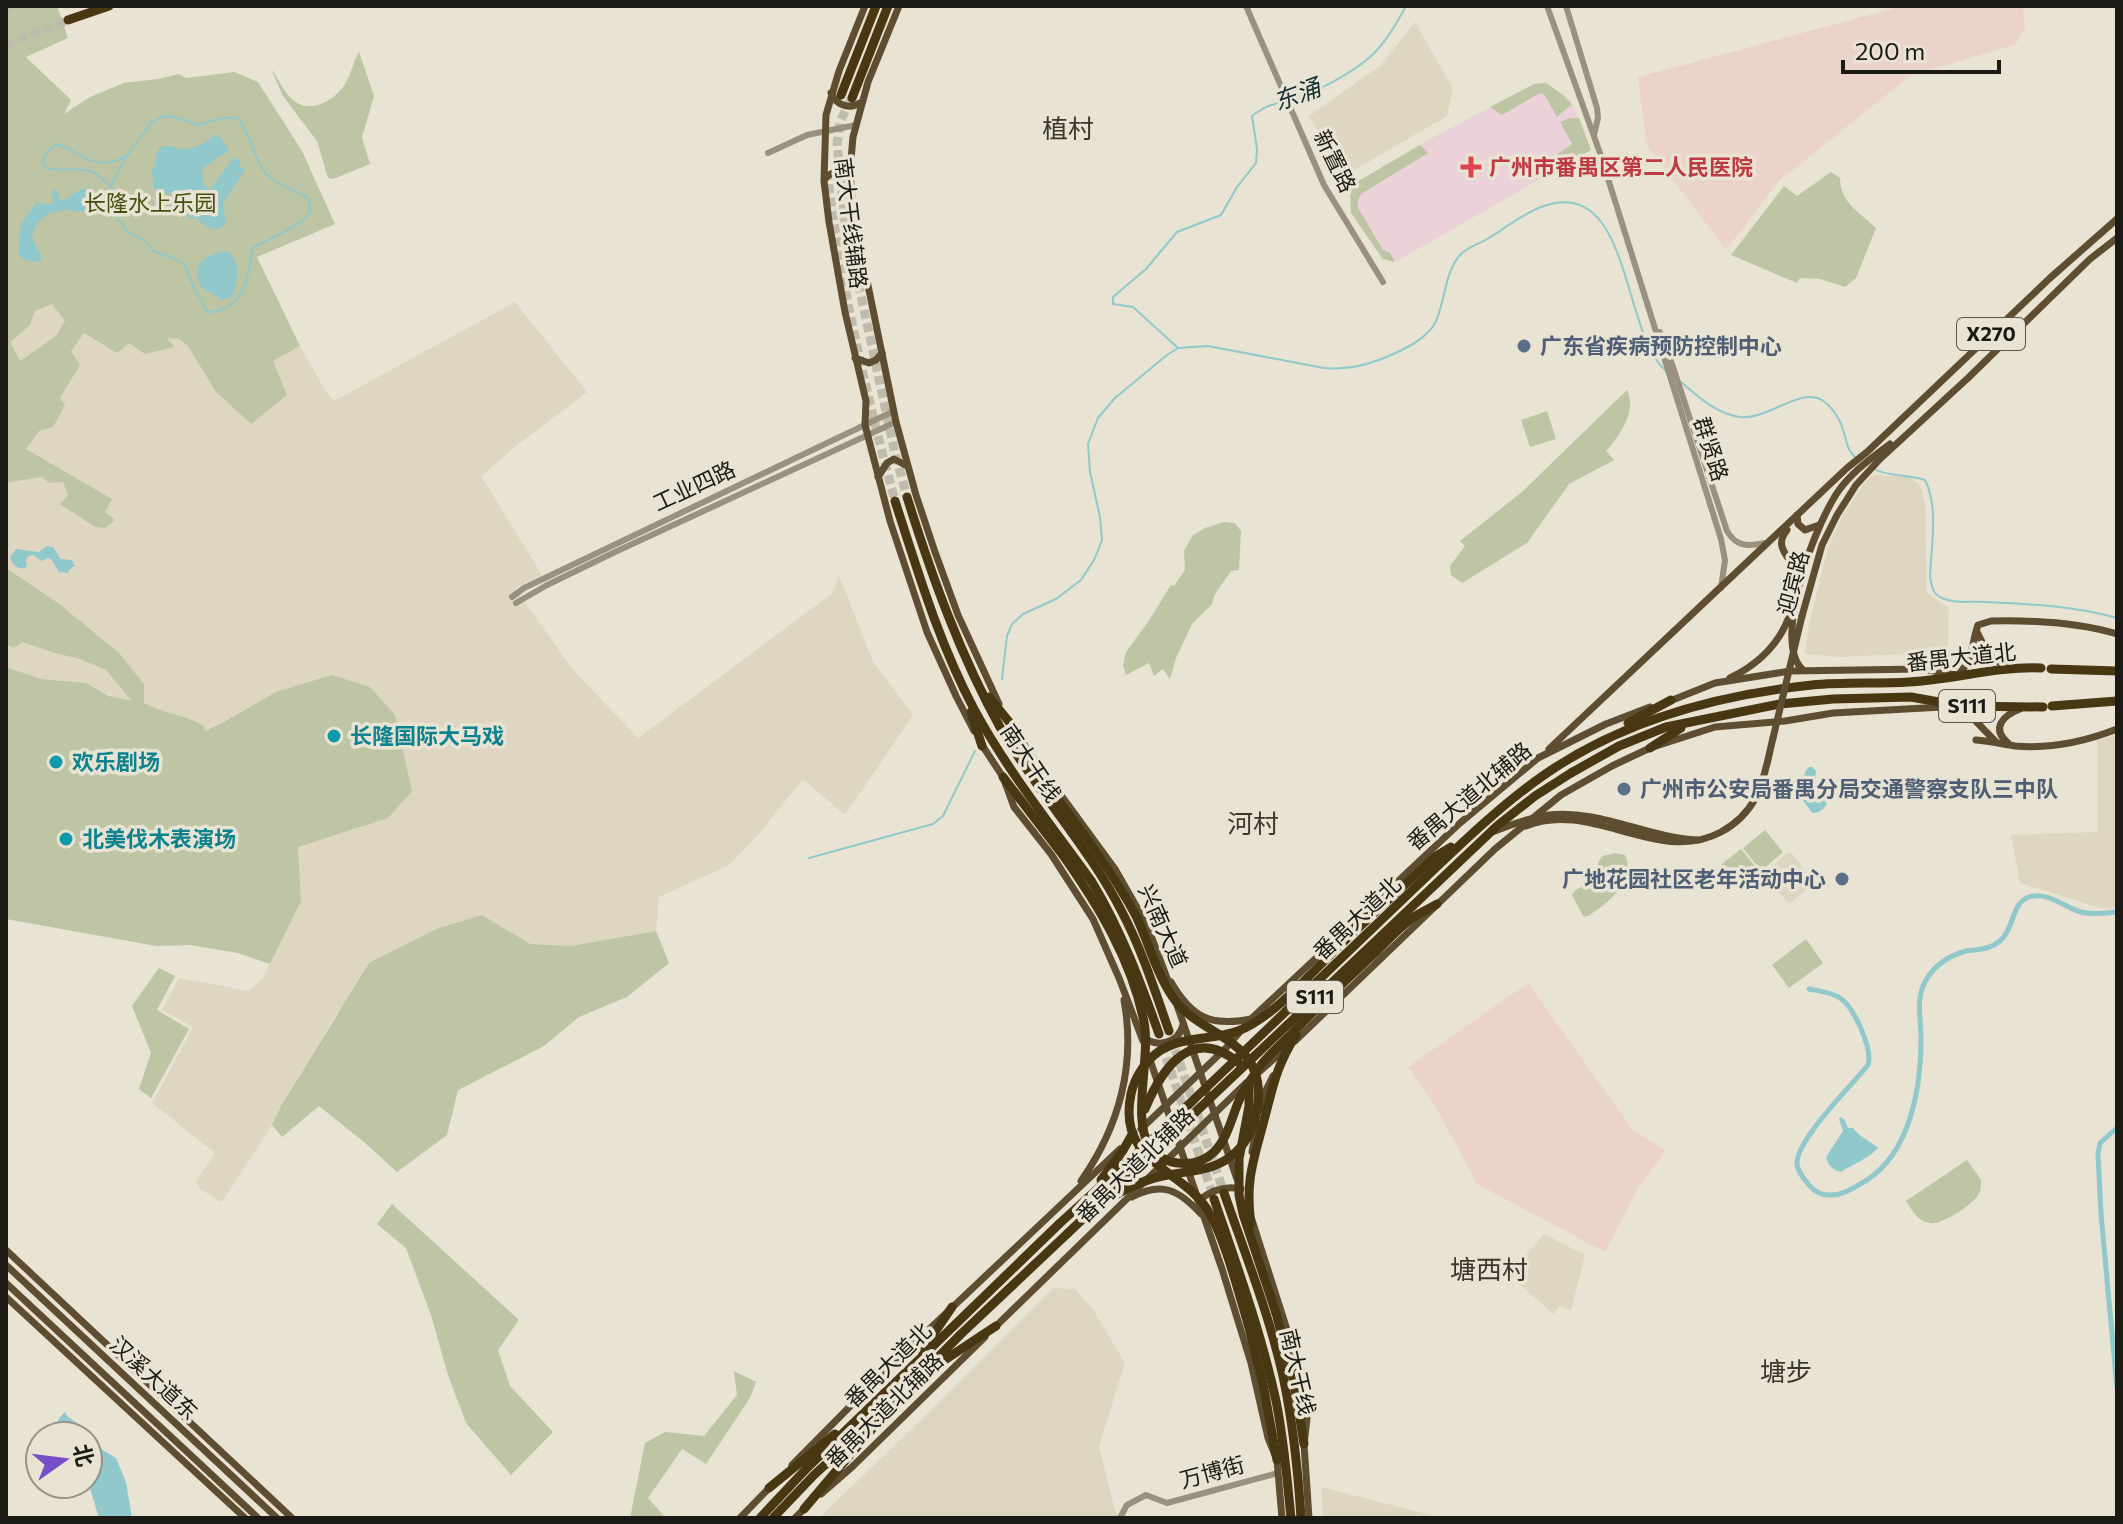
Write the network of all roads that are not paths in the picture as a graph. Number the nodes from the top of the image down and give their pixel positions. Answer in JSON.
{"nodes":[{"id":1,"x":109,"y":6,"type":"edge"},
{"id":2,"x":865,"y":6,"type":"edge"},
{"id":3,"x":876,"y":6,"type":"edge"},
{"id":4,"x":888,"y":6,"type":"edge"},
{"id":5,"x":899,"y":6,"type":"edge"},
{"id":6,"x":1246,"y":6,"type":"edge"},
{"id":7,"x":1547,"y":6,"type":"edge"},
{"id":8,"x":1566,"y":6,"type":"edge"},
{"id":9,"x":68,"y":20,"type":"tunnel mouth"},
{"id":10,"x":1577,"y":40,"type":"junction"},
{"id":11,"x":1561,"y":46,"type":"junction"},
{"id":12,"x":836,"y":94,"type":"junction"},
{"id":13,"x":852,"y":98,"type":"tunnel mouth"},
{"id":14,"x":862,"y":101,"type":"junction"},
{"id":15,"x":856,"y":125,"type":"junction"},
{"id":16,"x":825,"y":131,"type":"junction"},
{"id":17,"x":1594,"y":135,"type":"junction"},
{"id":18,"x":768,"y":153,"type":"dead end"},
{"id":19,"x":850,"y":178,"type":"junction"},
{"id":20,"x":824,"y":181,"type":"junction"},
{"id":21,"x":2117,"y":219,"type":"edge"},
{"id":22,"x":2117,"y":238,"type":"edge"},
{"id":23,"x":1383,"y":282,"type":"dead end"},
{"id":24,"x":882,"y":353,"type":"junction"},
{"id":25,"x":855,"y":358,"type":"junction"},
{"id":26,"x":1668,"y":361,"type":"junction"},
{"id":27,"x":889,"y":386,"type":"joint"},
{"id":28,"x":894,"y":411,"type":"junction"},
{"id":29,"x":896,"y":422,"type":"junction"},
{"id":30,"x":865,"y":425,"type":"junction"},
{"id":31,"x":867,"y":435,"type":"junction"},
{"id":32,"x":1874,"y":456,"type":"junction"},
{"id":33,"x":909,"y":467,"type":"junction"},
{"id":34,"x":1859,"y":475,"type":"junction"},
{"id":35,"x":878,"y":478,"type":"junction"},
{"id":36,"x":907,"y":497,"type":"tunnel mouth"},
{"id":37,"x":895,"y":501,"type":"tunnel mouth"},
{"id":38,"x":1797,"y":515,"type":"junction"},
{"id":39,"x":1788,"y":524,"type":"junction"},
{"id":40,"x":1821,"y":524,"type":"junction"},
{"id":41,"x":1768,"y":543,"type":"junction"},
{"id":42,"x":1721,"y":588,"type":"junction"},
{"id":43,"x":1976,"y":630,"type":"junction"},
{"id":44,"x":2117,"y":634,"type":"edge"},
{"id":45,"x":2019,"y":667,"type":"junction"},
{"id":46,"x":1803,"y":670,"type":"junction"},
{"id":47,"x":2117,"y":671,"type":"edge"},
{"id":48,"x":1958,"y":675,"type":"junction"},
{"id":49,"x":977,"y":682,"type":"junction"},
{"id":50,"x":1891,"y":682,"type":"junction"},
{"id":51,"x":1715,"y":683,"type":"junction"},
{"id":52,"x":963,"y":686,"type":"junction"},
{"id":53,"x":1892,"y":697,"type":"junction"},
{"id":54,"x":1671,"y":700,"type":"junction"},
{"id":55,"x":2117,"y":701,"type":"edge"},
{"id":56,"x":1961,"y":706,"type":"junction"},
{"id":57,"x":2022,"y":708,"type":"junction"},
{"id":58,"x":1704,"y":719,"type":"junction"},
{"id":59,"x":1010,"y":723,"type":"junction"},
{"id":60,"x":2117,"y":729,"type":"edge"},
{"id":61,"x":1976,"y":740,"type":"dead end"},
{"id":62,"x":1021,"y":741,"type":"junction"},
{"id":63,"x":1996,"y":742,"type":"junction"},
{"id":64,"x":982,"y":746,"type":"junction"},
{"id":65,"x":2013,"y":746,"type":"junction"},
{"id":66,"x":1650,"y":748,"type":"junction"},
{"id":67,"x":1587,"y":749,"type":"junction"},
{"id":68,"x":1538,"y":758,"type":"junction"},
{"id":69,"x":1003,"y":777,"type":"junction"},
{"id":70,"x":1521,"y":828,"type":"junction"},
{"id":71,"x":1489,"y":834,"type":"junction"},
{"id":72,"x":1468,"y":838,"type":"junction"},
{"id":73,"x":1697,"y":840,"type":"junction"},
{"id":74,"x":1437,"y":904,"type":"junction"},
{"id":75,"x":1372,"y":915,"type":"junction"},
{"id":76,"x":1352,"y":924,"type":"junction"},
{"id":77,"x":1147,"y":925,"type":"junction"},
{"id":78,"x":1119,"y":978,"type":"junction"},
{"id":79,"x":1312,"y":1013,"type":"junction"},
{"id":80,"x":1251,"y":1019,"type":"junction"},
{"id":81,"x":1183,"y":1021,"type":"junction"},
{"id":82,"x":1302,"y":1035,"type":"junction"},
{"id":83,"x":1141,"y":1036,"type":"junction"},
{"id":84,"x":1200,"y":1073,"type":"junction"},
{"id":85,"x":1166,"y":1105,"type":"junction"},
{"id":86,"x":1214,"y":1113,"type":"junction"},
{"id":87,"x":1180,"y":1147,"type":"junction"},
{"id":88,"x":1241,"y":1189,"type":"junction"},
{"id":89,"x":1224,"y":1193,"type":"tunnel mouth"},
{"id":90,"x":1071,"y":1195,"type":"junction"},
{"id":91,"x":1214,"y":1199,"type":"tunnel mouth"},
{"id":92,"x":1085,"y":1200,"type":"junction"},
{"id":93,"x":1198,"y":1201,"type":"junction"},
{"id":94,"x":1119,"y":1205,"type":"junction"},
{"id":95,"x":1096,"y":1207,"type":"junction"},
{"id":96,"x":1204,"y":1218,"type":"junction"},
{"id":97,"x":1251,"y":1218,"type":"junction"},
{"id":98,"x":6,"y":1250,"type":"edge"},
{"id":99,"x":6,"y":1265,"type":"edge"},
{"id":100,"x":1262,"y":1270,"type":"junction"},
{"id":101,"x":6,"y":1283,"type":"edge"},
{"id":102,"x":6,"y":1297,"type":"edge"},
{"id":103,"x":952,"y":1307,"type":"junction"},
{"id":104,"x":996,"y":1326,"type":"junction"},
{"id":105,"x":910,"y":1369,"type":"junction"},
{"id":106,"x":918,"y":1378,"type":"junction"},
{"id":107,"x":881,"y":1397,"type":"junction"},
{"id":108,"x":896,"y":1400,"type":"junction"},
{"id":109,"x":1304,"y":1444,"type":"junction"},
{"id":110,"x":1277,"y":1460,"type":"junction"},
{"id":111,"x":1278,"y":1473,"type":"junction"},
{"id":112,"x":769,"y":1488,"type":"junction"},
{"id":113,"x":804,"y":1509,"type":"junction"},
{"id":114,"x":245,"y":1518,"type":"edge"},
{"id":115,"x":258,"y":1518,"type":"edge"},
{"id":116,"x":277,"y":1518,"type":"edge"},
{"id":117,"x":292,"y":1518,"type":"edge"},
{"id":118,"x":740,"y":1518,"type":"edge"},
{"id":119,"x":760,"y":1518,"type":"edge"},
{"id":120,"x":773,"y":1518,"type":"edge"},
{"id":121,"x":795,"y":1518,"type":"edge"},
{"id":122,"x":1120,"y":1518,"type":"edge"},
{"id":123,"x":1282,"y":1518,"type":"edge"},
{"id":124,"x":1291,"y":1518,"type":"edge"},
{"id":125,"x":1301,"y":1518,"type":"edge"},
{"id":126,"x":1309,"y":1518,"type":"edge"}],
"edges":[{"from":1,"to":9,"type":"highway"},
{"from":2,"to":12,"type":"main road","name":"南大干线辅路"},
{"from":3,"to":12,"type":"highway"},
{"from":4,"to":13,"type":"highway"},
{"from":5,"to":14,"type":"main road","name":"南大干线辅路"},
{"from":6,"to":23,"type":"street","name":"新置路"},
{"from":7,"to":11,"type":"street","name":"群贤路"},
{"from":8,"to":10,"type":"street","name":"群贤路"},
{"from":10,"to":11,"type":"street"},
{"from":10,"to":17,"type":"street","name":"群贤路"},
{"from":11,"to":17,"type":"street","name":"群贤路"},
{"from":12,"to":14,"type":"main road"},
{"from":12,"to":16,"type":"main road","name":"南大干线辅路"},
{"from":14,"to":15,"type":"main road","name":"南大干线辅路"},
{"from":15,"to":16,"type":"street"},
{"from":15,"to":19,"type":"main road","name":"南大干线辅路"},
{"from":16,"to":18,"type":"street"},
{"from":16,"to":20,"type":"main road","name":"南大干线辅路"},
{"from":17,"to":26,"type":"street","name":"群贤路"},
{"from":19,"to":20,"type":"main road"},
{"from":19,"to":24,"type":"main road","name":"南大干线辅路"},
{"from":20,"to":25,"type":"main road","name":"南大干线辅路"},
{"from":21,"to":32,"type":"main road","name":"迎宾路","number":"X270"},
{"from":22,"to":32,"type":"main road","name":"迎宾路","number":"X270"},
{"from":24,"to":25,"type":"main road"},
{"from":24,"to":27,"type":"main road","name":"南大干线辅路"},
{"from":25,"to":30,"type":"main road","name":"南大干线辅路"},
{"from":26,"to":41,"type":"street","name":"群贤路"},
{"from":26,"to":42,"type":"street","name":"群贤路"},
{"from":27,"to":28,"type":"main road","name":"兴南大道"},
{"from":28,"to":29,"type":"main road","name":"兴南大道"},
{"from":28,"to":30,"type":"street","name":"工业四路"},
{"from":29,"to":31,"type":"street","name":"工业四路"},
{"from":29,"to":33,"type":"main road","name":"兴南大道"},
{"from":30,"to":31,"type":"main road"},
{"from":30,"to":31,"type":"street","name":"工业四路"},
{"from":31,"to":35,"type":"main road"},
{"from":32,"to":34,"type":"main road","name":"迎宾路","number":"X270"},
{"from":32,"to":38,"type":"main road","name":"迎宾路","number":"X270"},
{"from":33,"to":35,"type":"main road"},
{"from":33,"to":59,"type":"main road","name":"兴南大道"},
{"from":34,"to":40,"type":"main road"},
{"from":34,"to":73,"type":"main road","name":"迎宾路","number":"X270","bridge":true},
{"from":35,"to":64,"type":"main road"},
{"from":36,"to":49,"type":"highway","name":"南大干线"},
{"from":37,"to":52,"type":"highway","name":"南大干线"},
{"from":38,"to":39,"type":"main road","name":"迎宾路","number":"X270"},
{"from":38,"to":40,"type":"main road"},
{"from":39,"to":41,"type":"main road","name":"迎宾路","number":"X270"},
{"from":39,"to":51,"type":"main road"},
{"from":40,"to":46,"type":"main road"},
{"from":41,"to":42,"type":"main road","name":"迎宾路","number":"X270"},
{"from":42,"to":68,"type":"main road","name":"迎宾路","number":"X270"},
{"from":43,"to":44,"type":"main road"},
{"from":43,"to":45,"type":"main road"},
{"from":43,"to":48,"type":"main road"},
{"from":45,"to":47,"type":"highway","name":"番禺大道北","number":"S111"},
{"from":45,"to":48,"type":"highway","name":"番禺大道北","number":"S111"},
{"from":46,"to":48,"type":"main road","name":"番禺大道北辅路"},
{"from":46,"to":51,"type":"main road","name":"番禺大道北辅路"},
{"from":48,"to":50,"type":"highway","name":"番禺大道北","number":"S111"},
{"from":49,"to":52,"type":"highway","name":"南大干线"},
{"from":49,"to":59,"type":"highway"},
{"from":50,"to":53,"type":"highway"},
{"from":50,"to":67,"type":"highway","name":"番禺大道北","number":"S111"},
{"from":51,"to":54,"type":"main road","name":"番禺大道北辅路"},
{"from":52,"to":64,"type":"highway"},
{"from":53,"to":56,"type":"highway","name":"番禺大道北","number":"S111"},
{"from":53,"to":58,"type":"highway","name":"番禺大道北","number":"S111"},
{"from":54,"to":67,"type":"highway"},
{"from":54,"to":68,"type":"main road","name":"番禺大道北辅路"},
{"from":55,"to":57,"type":"highway","name":"番禺大道北","number":"S111"},
{"from":56,"to":57,"type":"highway","name":"番禺大道北","number":"S111"},
{"from":56,"to":63,"type":"main road"},
{"from":56,"to":66,"type":"main road"},
{"from":57,"to":65,"type":"main road"},
{"from":58,"to":66,"type":"highway"},
{"from":58,"to":71,"type":"highway","name":"番禺大道北","number":"S111","bridge":true},
{"from":59,"to":62,"type":"main road","name":"兴南大道"},
{"from":60,"to":65,"type":"main road"},
{"from":61,"to":63,"type":"main road"},
{"from":62,"to":77,"type":"main road","name":"兴南大道"},
{"from":62,"to":95,"type":"highway","bridge":true},
{"from":63,"to":65,"type":"main road"},
{"from":64,"to":69,"type":"main road"},
{"from":66,"to":70,"type":"main road"},
{"from":67,"to":72,"type":"highway","name":"番禺大道北","number":"S111"},
{"from":68,"to":76,"type":"main road","name":"番禺大道北辅路"},
{"from":69,"to":78,"type":"main road"},
{"from":69,"to":79,"type":"highway","bridge":true},
{"from":70,"to":73,"type":"main road","name":"迎宾路","number":"X270"},
{"from":70,"to":74,"type":"main road"},
{"from":71,"to":73,"type":"main road","bridge":true},
{"from":71,"to":95,"type":"highway","name":"番禺大道北","number":"S111","bridge":true},
{"from":72,"to":75,"type":"highway"},
{"from":72,"to":92,"type":"highway","name":"番禺大道北","number":"S111","bridge":true},
{"from":74,"to":79,"type":"highway","bridge":true},
{"from":74,"to":82,"type":"main road"},
{"from":75,"to":76,"type":"highway"},
{"from":75,"to":110,"type":"highway","bridge":true},
{"from":76,"to":80,"type":"main road","name":"番禺大道北辅路"},
{"from":77,"to":80,"type":"main road"},
{"from":77,"to":81,"type":"main road","name":"兴南大道"},
{"from":78,"to":83,"type":"main road"},
{"from":78,"to":90,"type":"main road"},
{"from":79,"to":100,"type":"highway","bridge":true},
{"from":80,"to":84,"type":"main road","name":"番禺大道北辅路"},
{"from":81,"to":83,"type":"main road"},
{"from":81,"to":84,"type":"main road","name":"兴南大道"},
{"from":82,"to":86,"type":"main road","name":"番禺大道北铺路"},
{"from":82,"to":97,"type":"main road"},
{"from":83,"to":85,"type":"main road"},
{"from":84,"to":85,"type":"main road","name":"番禺大道北辅路"},
{"from":84,"to":86,"type":"main road","name":"兴南大道"},
{"from":85,"to":87,"type":"main road"},
{"from":85,"to":90,"type":"main road","name":"番禺大道北辅路"},
{"from":86,"to":87,"type":"main road","name":"番禺大道北铺路"},
{"from":86,"to":88,"type":"main road","name":"兴南大道"},
{"from":87,"to":93,"type":"main road"},
{"from":87,"to":94,"type":"main road","name":"番禺大道北铺路"},
{"from":88,"to":93,"type":"main road"},
{"from":88,"to":97,"type":"main road","name":"兴南大道"},
{"from":89,"to":125,"type":"highway","name":"南大干线"},
{"from":90,"to":103,"type":"main road","name":"番禺大道北铺路"},
{"from":91,"to":124,"type":"highway","name":"南大干线"},
{"from":92,"to":100,"type":"highway","bridge":true},
{"from":92,"to":105,"type":"highway","name":"番禺大道北","number":"S111","bridge":true},
{"from":93,"to":96,"type":"main road"},
{"from":94,"to":96,"type":"main road"},
{"from":94,"to":104,"type":"main road","name":"番禺大道北铺路"},
{"from":95,"to":106,"type":"highway","name":"番禺大道北","number":"S111","bridge":true},
{"from":96,"to":110,"type":"main road"},
{"from":97,"to":109,"type":"main road","name":"兴南大道"},
{"from":98,"to":117,"type":"main road"},
{"from":99,"to":116,"type":"main road","name":"汉溪大道东"},
{"from":100,"to":109,"type":"highway","bridge":true},
{"from":101,"to":115,"type":"main road","name":"汉溪大道东"},
{"from":102,"to":114,"type":"main road"},
{"from":103,"to":105,"type":"highway"},
{"from":103,"to":112,"type":"main road","name":"番禺大道北辅路"},
{"from":104,"to":106,"type":"highway"},
{"from":104,"to":113,"type":"main road","name":"番禺大道北辅路"},
{"from":105,"to":107,"type":"highway","name":"番禺大道北","number":"S111"},
{"from":106,"to":108,"type":"highway","name":"番禺大道北","number":"S111"},
{"from":107,"to":112,"type":"highway"},
{"from":107,"to":119,"type":"highway","name":"番禺大道北","number":"S111"},
{"from":108,"to":113,"type":"highway"},
{"from":108,"to":120,"type":"highway","name":"番禺大道北","number":"S111"},
{"from":109,"to":126,"type":"main road","name":"兴南大道"},
{"from":110,"to":111,"type":"main road"},
{"from":111,"to":122,"type":"street","name":"万博街"},
{"from":111,"to":123,"type":"main road"},
{"from":112,"to":118,"type":"main road","name":"番禺大道北辅路"},
{"from":113,"to":121,"type":"main road","name":"番禺大道北辅路"}]}
